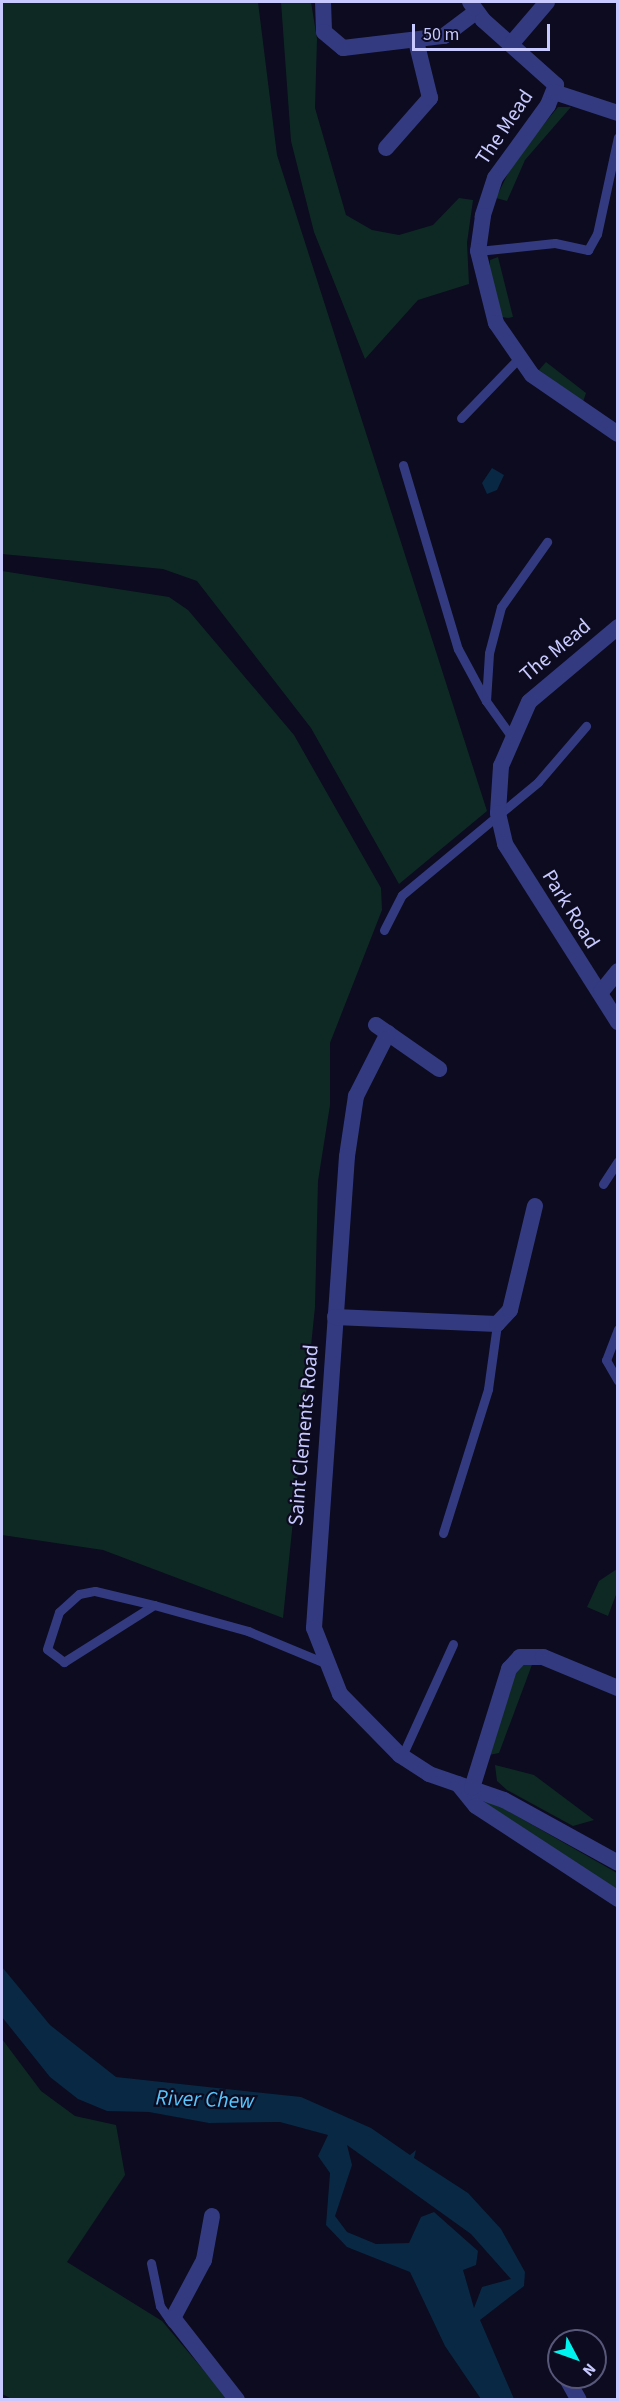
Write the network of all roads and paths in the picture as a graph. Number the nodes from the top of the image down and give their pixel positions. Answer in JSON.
{"nodes":[{"id":1,"x":323,"y":2,"type":"edge"},
{"id":2,"x":546,"y":2,"type":"edge"},
{"id":3,"x":473,"y":7,"type":"edge"},
{"id":4,"x":416,"y":40,"type":"junction"},
{"id":5,"x":512,"y":43,"type":"junction"},
{"id":6,"x":554,"y":92,"type":"junction"},
{"id":7,"x":618,"y":113,"type":"edge"},
{"id":8,"x":618,"y":137,"type":"edge"},
{"id":9,"x":387,"y":148,"type":"dead end"},
{"id":10,"x":478,"y":251,"type":"junction"},
{"id":11,"x":518,"y":359,"type":"junction"},
{"id":12,"x":461,"y":418,"type":"dead end"},
{"id":13,"x":618,"y":434,"type":"edge"},
{"id":14,"x":403,"y":465,"type":"dead end"},
{"id":15,"x":547,"y":542,"type":"dead end"},
{"id":16,"x":618,"y":627,"type":"edge"},
{"id":17,"x":486,"y":701,"type":"junction"},
{"id":18,"x":586,"y":726,"type":"dead end"},
{"id":19,"x":511,"y":736,"type":"junction"},
{"id":20,"x":498,"y":813,"type":"junction"},
{"id":21,"x":384,"y":930,"type":"dead end"},
{"id":22,"x":618,"y":971,"type":"edge"},
{"id":23,"x":601,"y":992,"type":"junction"},
{"id":24,"x":618,"y":1022,"type":"edge"},
{"id":25,"x":439,"y":1068,"type":"dead end"},
{"id":26,"x":618,"y":1161,"type":"edge"},
{"id":27,"x":603,"y":1184,"type":"dead end"},
{"id":28,"x":535,"y":1206,"type":"dead end"},
{"id":29,"x":335,"y":1317,"type":"junction"},
{"id":30,"x":497,"y":1324,"type":"junction"},
{"id":31,"x":618,"y":1329,"type":"edge"},
{"id":32,"x":618,"y":1381,"type":"edge"},
{"id":33,"x":442,"y":1533,"type":"dead end"},
{"id":34,"x":154,"y":1605,"type":"junction"},
{"id":35,"x":453,"y":1644,"type":"dead end"},
{"id":36,"x":325,"y":1663,"type":"junction"},
{"id":37,"x":618,"y":1688,"type":"edge"},
{"id":38,"x":402,"y":1756,"type":"junction"},
{"id":39,"x":465,"y":1786,"type":"junction"},
{"id":40,"x":618,"y":1863,"type":"edge"},
{"id":41,"x":618,"y":1899,"type":"edge"},
{"id":42,"x":212,"y":2216,"type":"dead end"},
{"id":43,"x":151,"y":2263,"type":"dead end"},
{"id":44,"x":176,"y":2327,"type":"junction"},
{"id":45,"x":237,"y":2400,"type":"edge"}],
"edges":[{"from":1,"to":4,"type":"street"},
{"from":2,"to":5,"type":"street"},
{"from":3,"to":4,"type":"street"},
{"from":3,"to":5,"type":"street","name":"The Mead"},
{"from":4,"to":9,"type":"street"},
{"from":5,"to":6,"type":"street","name":"The Mead"},
{"from":6,"to":7,"type":"street"},
{"from":6,"to":10,"type":"street","name":"The Mead"},
{"from":8,"to":10,"type":"lane"},
{"from":10,"to":11,"type":"street","name":"The Mead"},
{"from":11,"to":12,"type":"lane"},
{"from":11,"to":13,"type":"street","name":"The Mead"},
{"from":14,"to":17,"type":"lane"},
{"from":15,"to":17,"type":"lane"},
{"from":16,"to":19,"type":"street","name":"The Mead"},
{"from":17,"to":19,"type":"lane"},
{"from":18,"to":20,"type":"lane"},
{"from":19,"to":20,"type":"street","name":"The Mead"},
{"from":20,"to":21,"type":"lane"},
{"from":20,"to":23,"type":"street","name":"Park Road"},
{"from":22,"to":23,"type":"street"},
{"from":23,"to":24,"type":"street","name":"Park Road"},
{"from":25,"to":29,"type":"street","name":"Saint Clements Road"},
{"from":26,"to":27,"type":"lane"},
{"from":28,"to":30,"type":"street"},
{"from":29,"to":30,"type":"street"},
{"from":29,"to":36,"type":"street","name":"Saint Clements Road"},
{"from":30,"to":33,"type":"lane"},
{"from":31,"to":32,"type":"lane"},
{"from":34,"to":34,"type":"lane"},
{"from":34,"to":36,"type":"lane"},
{"from":35,"to":38,"type":"lane"},
{"from":36,"to":38,"type":"street","name":"Saint Clements Road"},
{"from":37,"to":39,"type":"street"},
{"from":38,"to":39,"type":"street","name":"Saint Clements Road"},
{"from":39,"to":40,"type":"street","name":"Saint Clements Road"},
{"from":39,"to":41,"type":"street","name":"Saint Clements Road"},
{"from":42,"to":44,"type":"street"},
{"from":43,"to":44,"type":"lane"},
{"from":44,"to":45,"type":"street"}]}
